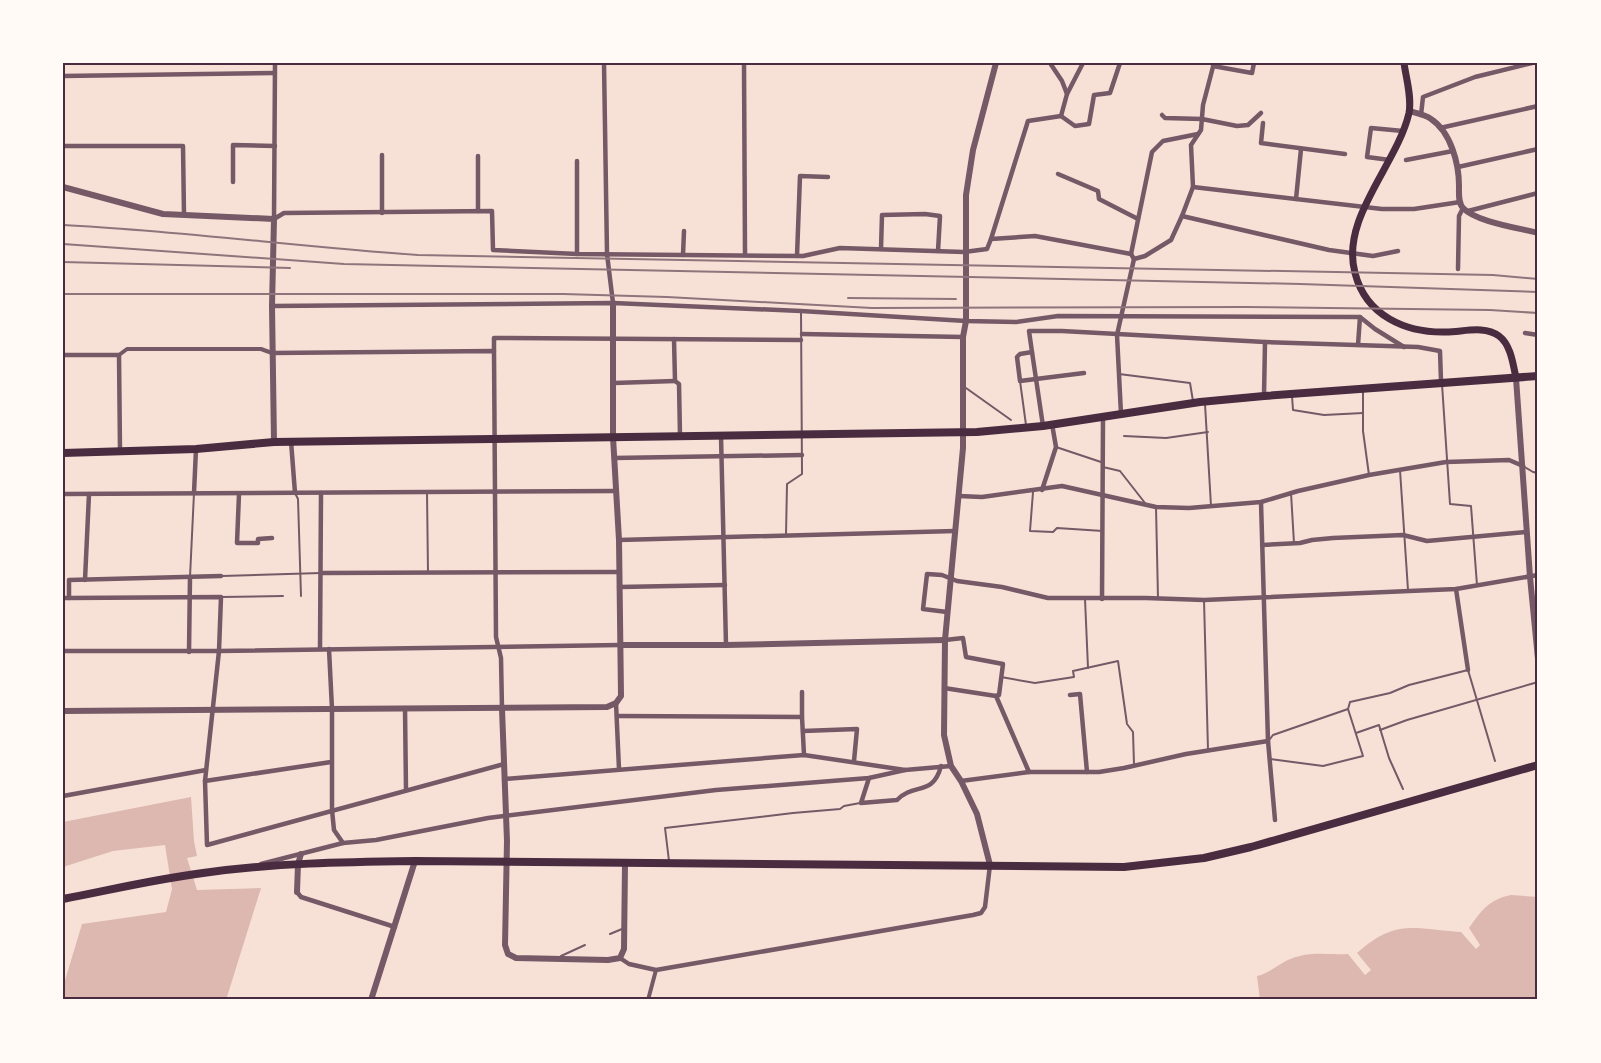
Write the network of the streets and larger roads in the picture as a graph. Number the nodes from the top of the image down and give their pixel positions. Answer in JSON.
{"nodes":[{"id":1,"x":275,"y":63,"type":"edge"},
{"id":2,"x":604,"y":63,"type":"edge"},
{"id":3,"x":744,"y":63,"type":"edge"},
{"id":4,"x":997,"y":63,"type":"edge"},
{"id":5,"x":1050,"y":63,"type":"edge"},
{"id":6,"x":1083,"y":63,"type":"edge"},
{"id":7,"x":1120,"y":63,"type":"edge"},
{"id":8,"x":1254,"y":63,"type":"edge"},
{"id":9,"x":1404,"y":63,"type":"edge"},
{"id":10,"x":1532,"y":63,"type":"edge"},
{"id":11,"x":1214,"y":64,"type":"edge"},
{"id":12,"x":275,"y":73,"type":"junction"},
{"id":13,"x":63,"y":76,"type":"edge"},
{"id":14,"x":1067,"y":94,"type":"junction"},
{"id":15,"x":1538,"y":106,"type":"edge"},
{"id":16,"x":1409,"y":111,"type":"junction"},
{"id":17,"x":1261,"y":113,"type":"dead end"},
{"id":18,"x":1162,"y":115,"type":"dead end"},
{"id":19,"x":1421,"y":115,"type":"junction"},
{"id":20,"x":1061,"y":116,"type":"junction"},
{"id":21,"x":1202,"y":119,"type":"junction"},
{"id":22,"x":1263,"y":123,"type":"dead end"},
{"id":23,"x":1440,"y":128,"type":"junction"},
{"id":24,"x":1403,"y":131,"type":"junction"},
{"id":25,"x":1198,"y":134,"type":"junction"},
{"id":26,"x":63,"y":146,"type":"edge"},
{"id":27,"x":275,"y":146,"type":"junction"},
{"id":28,"x":1301,"y":148,"type":"junction"},
{"id":29,"x":1538,"y":149,"type":"edge"},
{"id":30,"x":1453,"y":151,"type":"junction"},
{"id":31,"x":382,"y":154,"type":"dead end"},
{"id":32,"x":1345,"y":154,"type":"dead end"},
{"id":33,"x":478,"y":156,"type":"dead end"},
{"id":34,"x":1390,"y":160,"type":"junction"},
{"id":35,"x":1406,"y":160,"type":"dead end"},
{"id":36,"x":577,"y":161,"type":"dead end"},
{"id":37,"x":1458,"y":167,"type":"junction"},
{"id":38,"x":1058,"y":174,"type":"dead end"},
{"id":39,"x":828,"y":177,"type":"dead end"},
{"id":40,"x":233,"y":182,"type":"dead end"},
{"id":41,"x":63,"y":187,"type":"edge"},
{"id":42,"x":1193,"y":187,"type":"junction"},
{"id":43,"x":1538,"y":193,"type":"edge"},
{"id":44,"x":1296,"y":199,"type":"junction"},
{"id":45,"x":1464,"y":207,"type":"junction"},
{"id":46,"x":478,"y":212,"type":"junction"},
{"id":47,"x":382,"y":213,"type":"junction"},
{"id":48,"x":184,"y":216,"type":"junction"},
{"id":49,"x":1182,"y":216,"type":"junction"},
{"id":50,"x":274,"y":219,"type":"junction"},
{"id":51,"x":1138,"y":219,"type":"junction"},
{"id":52,"x":684,"y":231,"type":"dead end"},
{"id":53,"x":1538,"y":232,"type":"edge"},
{"id":54,"x":991,"y":239,"type":"junction"},
{"id":55,"x":881,"y":249,"type":"junction"},
{"id":56,"x":938,"y":251,"type":"junction"},
{"id":57,"x":1398,"y":251,"type":"dead end"},
{"id":58,"x":964,"y":252,"type":"junction"},
{"id":59,"x":577,"y":254,"type":"junction"},
{"id":60,"x":607,"y":254,"type":"junction"},
{"id":61,"x":683,"y":255,"type":"junction"},
{"id":62,"x":745,"y":255,"type":"junction"},
{"id":63,"x":796,"y":256,"type":"junction"},
{"id":64,"x":1133,"y":257,"type":"junction"},
{"id":65,"x":1458,"y":269,"type":"dead end"},
{"id":66,"x":613,"y":303,"type":"junction"},
{"id":67,"x":272,"y":306,"type":"junction"},
{"id":68,"x":1120,"y":316,"type":"junction"},
{"id":69,"x":1360,"y":316,"type":"junction"},
{"id":70,"x":966,"y":321,"type":"junction"},
{"id":71,"x":1525,"y":333,"type":"dead end"},
{"id":72,"x":802,"y":334,"type":"road end"},
{"id":73,"x":1117,"y":335,"type":"junction"},
{"id":74,"x":1538,"y":335,"type":"edge"},
{"id":75,"x":963,"y":337,"type":"junction"},
{"id":76,"x":674,"y":339,"type":"junction"},
{"id":77,"x":614,"y":340,"type":"junction"},
{"id":78,"x":801,"y":340,"type":"road end"},
{"id":79,"x":1265,"y":342,"type":"junction"},
{"id":80,"x":1358,"y":345,"type":"junction"},
{"id":81,"x":1404,"y":347,"type":"junction"},
{"id":82,"x":494,"y":351,"type":"junction"},
{"id":83,"x":272,"y":352,"type":"junction"},
{"id":84,"x":1032,"y":352,"type":"junction"},
{"id":85,"x":63,"y":355,"type":"edge"},
{"id":86,"x":119,"y":355,"type":"junction"},
{"id":87,"x":1083,"y":373,"type":"dead end"},
{"id":88,"x":1538,"y":376,"type":"edge"},
{"id":89,"x":1516,"y":378,"type":"junction"},
{"id":90,"x":1036,"y":379,"type":"junction"},
{"id":91,"x":675,"y":381,"type":"junction"},
{"id":92,"x":1442,"y":381,"type":"junction"},
{"id":93,"x":614,"y":383,"type":"junction"},
{"id":94,"x":1264,"y":396,"type":"junction"},
{"id":95,"x":1121,"y":414,"type":"junction"},
{"id":96,"x":1103,"y":417,"type":"junction"},
{"id":97,"x":1048,"y":425,"type":"junction"},
{"id":98,"x":963,"y":431,"type":"junction"},
{"id":99,"x":680,"y":436,"type":"junction"},
{"id":100,"x":721,"y":436,"type":"junction"},
{"id":101,"x":613,"y":437,"type":"junction"},
{"id":102,"x":494,"y":439,"type":"junction"},
{"id":103,"x":291,"y":441,"type":"junction"},
{"id":104,"x":274,"y":442,"type":"junction"},
{"id":105,"x":196,"y":448,"type":"junction"},
{"id":106,"x":120,"y":451,"type":"junction"},
{"id":107,"x":63,"y":453,"type":"edge"},
{"id":108,"x":802,"y":455,"type":"road end"},
{"id":109,"x":721,"y":457,"type":"junction"},
{"id":110,"x":614,"y":458,"type":"junction"},
{"id":111,"x":1523,"y":466,"type":"junction"},
{"id":112,"x":1042,"y":490,"type":"junction"},
{"id":113,"x":495,"y":491,"type":"junction"},
{"id":114,"x":616,"y":491,"type":"junction"},
{"id":115,"x":194,"y":493,"type":"junction"},
{"id":116,"x":295,"y":493,"type":"junction"},
{"id":117,"x":321,"y":493,"type":"junction"},
{"id":118,"x":63,"y":494,"type":"edge"},
{"id":119,"x":89,"y":494,"type":"junction"},
{"id":120,"x":239,"y":494,"type":"junction"},
{"id":121,"x":959,"y":496,"type":"junction"},
{"id":122,"x":1103,"y":496,"type":"junction"},
{"id":123,"x":1261,"y":502,"type":"junction"},
{"id":124,"x":955,"y":531,"type":"junction"},
{"id":125,"x":1526,"y":532,"type":"junction"},
{"id":126,"x":724,"y":537,"type":"junction"},
{"id":127,"x":272,"y":538,"type":"dead end"},
{"id":128,"x":619,"y":540,"type":"junction"},
{"id":129,"x":1262,"y":545,"type":"junction"},
{"id":130,"x":618,"y":572,"type":"junction"},
{"id":131,"x":321,"y":573,"type":"junction"},
{"id":132,"x":495,"y":574,"type":"junction"},
{"id":133,"x":1538,"y":575,"type":"edge"},
{"id":134,"x":221,"y":576,"type":"road end"},
{"id":135,"x":189,"y":577,"type":"junction"},
{"id":136,"x":1530,"y":577,"type":"junction"},
{"id":137,"x":951,"y":578,"type":"junction"},
{"id":138,"x":86,"y":580,"type":"junction"},
{"id":139,"x":725,"y":585,"type":"junction"},
{"id":140,"x":619,"y":587,"type":"junction"},
{"id":141,"x":1456,"y":589,"type":"junction"},
{"id":142,"x":189,"y":597,"type":"junction"},
{"id":143,"x":66,"y":598,"type":"edge"},
{"id":144,"x":1264,"y":598,"type":"junction"},
{"id":145,"x":1102,"y":599,"type":"junction"},
{"id":146,"x":947,"y":612,"type":"junction"},
{"id":147,"x":945,"y":639,"type":"junction"},
{"id":148,"x":620,"y":645,"type":"junction"},
{"id":149,"x":726,"y":645,"type":"junction"},
{"id":150,"x":498,"y":648,"type":"junction"},
{"id":151,"x":320,"y":649,"type":"junction"},
{"id":152,"x":329,"y":649,"type":"junction"},
{"id":153,"x":63,"y":651,"type":"edge"},
{"id":154,"x":219,"y":651,"type":"junction"},
{"id":155,"x":189,"y":652,"type":"junction"},
{"id":156,"x":1538,"y":659,"type":"edge"},
{"id":157,"x":1468,"y":670,"type":"road end"},
{"id":158,"x":944,"y":688,"type":"junction"},
{"id":159,"x":802,"y":692,"type":"dead end"},
{"id":160,"x":1070,"y":695,"type":"dead end"},
{"id":161,"x":996,"y":696,"type":"junction"},
{"id":162,"x":616,"y":703,"type":"junction"},
{"id":163,"x":405,"y":708,"type":"junction"},
{"id":164,"x":332,"y":709,"type":"junction"},
{"id":165,"x":502,"y":709,"type":"junction"},
{"id":166,"x":63,"y":711,"type":"edge"},
{"id":167,"x":212,"y":711,"type":"junction"},
{"id":168,"x":618,"y":716,"type":"junction"},
{"id":169,"x":802,"y":717,"type":"junction"},
{"id":170,"x":803,"y":731,"type":"junction"},
{"id":171,"x":1268,"y":741,"type":"junction"},
{"id":172,"x":804,"y":755,"type":"junction"},
{"id":173,"x":854,"y":761,"type":"junction"},
{"id":174,"x":331,"y":762,"type":"junction"},
{"id":175,"x":504,"y":764,"type":"junction"},
{"id":176,"x":1538,"y":765,"type":"edge"},
{"id":177,"x":941,"y":766,"type":"junction"},
{"id":178,"x":951,"y":766,"type":"junction"},
{"id":179,"x":619,"y":769,"type":"junction"},
{"id":180,"x":206,"y":770,"type":"junction"},
{"id":181,"x":905,"y":770,"type":"junction"},
{"id":182,"x":1029,"y":771,"type":"junction"},
{"id":183,"x":1087,"y":772,"type":"junction"},
{"id":184,"x":504,"y":778,"type":"junction"},
{"id":185,"x":869,"y":778,"type":"junction"},
{"id":186,"x":205,"y":781,"type":"junction"},
{"id":187,"x":962,"y":781,"type":"junction"},
{"id":188,"x":406,"y":790,"type":"junction"},
{"id":189,"x":63,"y":796,"type":"edge"},
{"id":190,"x":332,"y":810,"type":"junction"},
{"id":191,"x":1275,"y":820,"type":"dead end"},
{"id":192,"x":343,"y":843,"type":"junction"},
{"id":193,"x":301,"y":854,"type":"junction"},
{"id":194,"x":415,"y":861,"type":"junction"},
{"id":195,"x":298,"y":864,"type":"junction"},
{"id":196,"x":625,"y":864,"type":"junction"},
{"id":197,"x":990,"y":865,"type":"junction"},
{"id":198,"x":245,"y":868,"type":"junction"},
{"id":199,"x":297,"y":892,"type":"joint"},
{"id":200,"x":63,"y":900,"type":"edge"},
{"id":201,"x":395,"y":927,"type":"junction"},
{"id":202,"x":620,"y":958,"type":"junction"},
{"id":203,"x":656,"y":970,"type":"junction"},
{"id":204,"x":371,"y":1000,"type":"edge"},
{"id":205,"x":648,"y":1000,"type":"edge"}],
"edges":[{"from":1,"to":12,"type":"street"},
{"from":2,"to":60,"type":"street"},
{"from":3,"to":62,"type":"street"},
{"from":4,"to":58,"type":"street"},
{"from":5,"to":14,"type":"street"},
{"from":6,"to":14,"type":"street"},
{"from":7,"to":20,"type":"street"},
{"from":8,"to":11,"type":"street"},
{"from":9,"to":16,"type":"main road"},
{"from":10,"to":19,"type":"street"},
{"from":11,"to":21,"type":"street"},
{"from":12,"to":13,"type":"street"},
{"from":12,"to":27,"type":"street"},
{"from":14,"to":20,"type":"street"},
{"from":15,"to":23,"type":"street"},
{"from":16,"to":19,"type":"street"},
{"from":16,"to":24,"type":"main road"},
{"from":17,"to":21,"type":"street"},
{"from":18,"to":21,"type":"street"},
{"from":19,"to":23,"type":"street"},
{"from":20,"to":54,"type":"street"},
{"from":21,"to":25,"type":"street"},
{"from":22,"to":28,"type":"street"},
{"from":23,"to":30,"type":"street"},
{"from":24,"to":34,"type":"main road"},
{"from":24,"to":34,"type":"street"},
{"from":25,"to":42,"type":"street"},
{"from":25,"to":51,"type":"street"},
{"from":26,"to":48,"type":"street"},
{"from":27,"to":40,"type":"street"},
{"from":27,"to":50,"type":"street"},
{"from":28,"to":32,"type":"street"},
{"from":28,"to":44,"type":"street"},
{"from":29,"to":37,"type":"street"},
{"from":30,"to":35,"type":"street"},
{"from":30,"to":37,"type":"street"},
{"from":31,"to":47,"type":"street"},
{"from":33,"to":46,"type":"street"},
{"from":34,"to":89,"type":"main road"},
{"from":36,"to":59,"type":"street"},
{"from":37,"to":45,"type":"street"},
{"from":38,"to":51,"type":"street"},
{"from":39,"to":63,"type":"street"},
{"from":41,"to":48,"type":"street"},
{"from":42,"to":44,"type":"street"},
{"from":42,"to":49,"type":"street"},
{"from":43,"to":45,"type":"street"},
{"from":44,"to":45,"type":"street"},
{"from":45,"to":53,"type":"street"},
{"from":45,"to":65,"type":"street"},
{"from":46,"to":47,"type":"street"},
{"from":46,"to":59,"type":"street"},
{"from":47,"to":50,"type":"street"},
{"from":48,"to":50,"type":"street"},
{"from":49,"to":57,"type":"street"},
{"from":49,"to":64,"type":"street"},
{"from":50,"to":67,"type":"street"},
{"from":51,"to":64,"type":"street"},
{"from":52,"to":61,"type":"street"},
{"from":54,"to":58,"type":"street"},
{"from":54,"to":64,"type":"street"},
{"from":55,"to":56,"type":"street"},
{"from":55,"to":56,"type":"street"},
{"from":55,"to":63,"type":"street"},
{"from":56,"to":58,"type":"street"},
{"from":58,"to":70,"type":"street"},
{"from":59,"to":60,"type":"street"},
{"from":60,"to":61,"type":"street"},
{"from":60,"to":66,"type":"street"},
{"from":61,"to":62,"type":"street"},
{"from":62,"to":63,"type":"street"},
{"from":64,"to":68,"type":"street"},
{"from":66,"to":67,"type":"street"},
{"from":66,"to":70,"type":"street"},
{"from":66,"to":77,"type":"street"},
{"from":67,"to":83,"type":"street"},
{"from":68,"to":69,"type":"street"},
{"from":68,"to":70,"type":"street"},
{"from":68,"to":73,"type":"street"},
{"from":69,"to":80,"type":"street"},
{"from":69,"to":81,"type":"street"},
{"from":70,"to":75,"type":"street"},
{"from":71,"to":74,"type":"street"},
{"from":72,"to":75,"type":"street"},
{"from":73,"to":79,"type":"street"},
{"from":73,"to":84,"type":"street"},
{"from":73,"to":95,"type":"street"},
{"from":75,"to":98,"type":"street"},
{"from":76,"to":77,"type":"street"},
{"from":76,"to":78,"type":"street"},
{"from":76,"to":91,"type":"street"},
{"from":77,"to":82,"type":"street"},
{"from":77,"to":93,"type":"street"},
{"from":79,"to":80,"type":"street"},
{"from":79,"to":94,"type":"street"},
{"from":80,"to":81,"type":"street"},
{"from":81,"to":92,"type":"street"},
{"from":82,"to":83,"type":"street"},
{"from":82,"to":102,"type":"street"},
{"from":83,"to":86,"type":"street"},
{"from":83,"to":104,"type":"street"},
{"from":84,"to":90,"type":"street"},
{"from":84,"to":90,"type":"street"},
{"from":85,"to":86,"type":"street"},
{"from":86,"to":106,"type":"street"},
{"from":87,"to":90,"type":"street"},
{"from":88,"to":89,"type":"highway"},
{"from":89,"to":92,"type":"highway"},
{"from":89,"to":111,"type":"street"},
{"from":90,"to":97,"type":"street"},
{"from":91,"to":93,"type":"street"},
{"from":91,"to":99,"type":"street"},
{"from":92,"to":94,"type":"highway"},
{"from":93,"to":101,"type":"street"},
{"from":94,"to":95,"type":"highway"},
{"from":95,"to":96,"type":"highway"},
{"from":96,"to":97,"type":"highway"},
{"from":96,"to":122,"type":"street"},
{"from":97,"to":98,"type":"highway"},
{"from":97,"to":112,"type":"street"},
{"from":98,"to":100,"type":"highway"},
{"from":98,"to":121,"type":"street"},
{"from":99,"to":100,"type":"highway"},
{"from":99,"to":101,"type":"highway"},
{"from":100,"to":109,"type":"street"},
{"from":101,"to":102,"type":"highway"},
{"from":101,"to":110,"type":"street"},
{"from":102,"to":103,"type":"highway"},
{"from":102,"to":113,"type":"street"},
{"from":103,"to":104,"type":"highway"},
{"from":103,"to":116,"type":"street"},
{"from":104,"to":105,"type":"highway"},
{"from":105,"to":106,"type":"highway"},
{"from":105,"to":115,"type":"street"},
{"from":106,"to":107,"type":"highway"},
{"from":108,"to":109,"type":"street"},
{"from":109,"to":110,"type":"street"},
{"from":109,"to":126,"type":"street"},
{"from":110,"to":114,"type":"street"},
{"from":111,"to":123,"type":"street"},
{"from":111,"to":125,"type":"street"},
{"from":112,"to":121,"type":"street"},
{"from":112,"to":122,"type":"street"},
{"from":113,"to":114,"type":"street"},
{"from":113,"to":117,"type":"street"},
{"from":113,"to":132,"type":"street"},
{"from":114,"to":128,"type":"street"},
{"from":115,"to":119,"type":"street"},
{"from":115,"to":120,"type":"street"},
{"from":116,"to":117,"type":"street"},
{"from":116,"to":120,"type":"street"},
{"from":117,"to":131,"type":"street"},
{"from":118,"to":119,"type":"street"},
{"from":119,"to":138,"type":"street"},
{"from":120,"to":127,"type":"street"},
{"from":121,"to":124,"type":"street"},
{"from":122,"to":123,"type":"street"},
{"from":122,"to":145,"type":"street"},
{"from":123,"to":129,"type":"street"},
{"from":124,"to":126,"type":"street"},
{"from":124,"to":137,"type":"street"},
{"from":125,"to":129,"type":"street"},
{"from":125,"to":136,"type":"street"},
{"from":126,"to":128,"type":"street"},
{"from":126,"to":139,"type":"street"},
{"from":128,"to":130,"type":"street"},
{"from":129,"to":144,"type":"street"},
{"from":130,"to":132,"type":"street"},
{"from":130,"to":140,"type":"street"},
{"from":131,"to":132,"type":"street"},
{"from":131,"to":151,"type":"street"},
{"from":132,"to":150,"type":"street"},
{"from":133,"to":136,"type":"street"},
{"from":134,"to":135,"type":"street"},
{"from":135,"to":138,"type":"street"},
{"from":135,"to":142,"type":"street"},
{"from":136,"to":141,"type":"street"},
{"from":136,"to":156,"type":"street"},
{"from":137,"to":145,"type":"street"},
{"from":137,"to":146,"type":"street"},
{"from":137,"to":146,"type":"street"},
{"from":138,"to":143,"type":"street"},
{"from":139,"to":140,"type":"street"},
{"from":139,"to":149,"type":"street"},
{"from":140,"to":148,"type":"street"},
{"from":141,"to":144,"type":"street"},
{"from":141,"to":157,"type":"street"},
{"from":142,"to":143,"type":"street"},
{"from":142,"to":154,"type":"street"},
{"from":142,"to":155,"type":"street"},
{"from":144,"to":145,"type":"street"},
{"from":144,"to":171,"type":"street"},
{"from":146,"to":147,"type":"street"},
{"from":147,"to":149,"type":"street"},
{"from":147,"to":158,"type":"street"},
{"from":147,"to":161,"type":"street"},
{"from":148,"to":149,"type":"street"},
{"from":148,"to":150,"type":"street"},
{"from":148,"to":162,"type":"street"},
{"from":150,"to":152,"type":"street"},
{"from":150,"to":165,"type":"street"},
{"from":151,"to":152,"type":"street"},
{"from":151,"to":154,"type":"street"},
{"from":152,"to":164,"type":"street"},
{"from":153,"to":155,"type":"street"},
{"from":154,"to":155,"type":"street"},
{"from":154,"to":167,"type":"street"},
{"from":158,"to":161,"type":"street"},
{"from":158,"to":178,"type":"street"},
{"from":159,"to":169,"type":"street"},
{"from":160,"to":183,"type":"street"},
{"from":161,"to":182,"type":"street"},
{"from":162,"to":165,"type":"street"},
{"from":162,"to":168,"type":"street"},
{"from":163,"to":164,"type":"street"},
{"from":163,"to":165,"type":"street"},
{"from":163,"to":188,"type":"street"},
{"from":164,"to":167,"type":"street"},
{"from":164,"to":174,"type":"street"},
{"from":165,"to":175,"type":"street"},
{"from":166,"to":167,"type":"street"},
{"from":167,"to":180,"type":"street"},
{"from":168,"to":169,"type":"street"},
{"from":168,"to":179,"type":"street"},
{"from":169,"to":170,"type":"street"},
{"from":170,"to":172,"type":"street"},
{"from":170,"to":173,"type":"street"},
{"from":171,"to":183,"type":"street"},
{"from":171,"to":191,"type":"street"},
{"from":172,"to":173,"type":"street"},
{"from":172,"to":179,"type":"street"},
{"from":173,"to":181,"type":"street"},
{"from":174,"to":186,"type":"street"},
{"from":174,"to":190,"type":"street"},
{"from":175,"to":184,"type":"street"},
{"from":175,"to":188,"type":"street"},
{"from":176,"to":197,"type":"highway"},
{"from":177,"to":178,"type":"street"},
{"from":177,"to":181,"type":"street"},
{"from":177,"to":185,"type":"street"},
{"from":178,"to":187,"type":"street"},
{"from":179,"to":184,"type":"street"},
{"from":180,"to":186,"type":"street"},
{"from":180,"to":189,"type":"street"},
{"from":181,"to":185,"type":"street"},
{"from":182,"to":183,"type":"street"},
{"from":182,"to":187,"type":"street"},
{"from":184,"to":202,"type":"street"},
{"from":185,"to":192,"type":"street"},
{"from":186,"to":190,"type":"street"},
{"from":187,"to":197,"type":"street"},
{"from":188,"to":190,"type":"street"},
{"from":190,"to":192,"type":"street"},
{"from":192,"to":193,"type":"street"},
{"from":193,"to":195,"type":"street"},
{"from":193,"to":198,"type":"street"},
{"from":194,"to":195,"type":"highway"},
{"from":194,"to":196,"type":"highway"},
{"from":194,"to":201,"type":"street"},
{"from":195,"to":198,"type":"highway"},
{"from":195,"to":199,"type":"street"},
{"from":196,"to":197,"type":"highway"},
{"from":196,"to":202,"type":"street"},
{"from":197,"to":203,"type":"street"},
{"from":198,"to":200,"type":"highway"},
{"from":199,"to":201,"type":"street"},
{"from":201,"to":204,"type":"street"},
{"from":202,"to":203,"type":"street"},
{"from":203,"to":205,"type":"street"}]}
